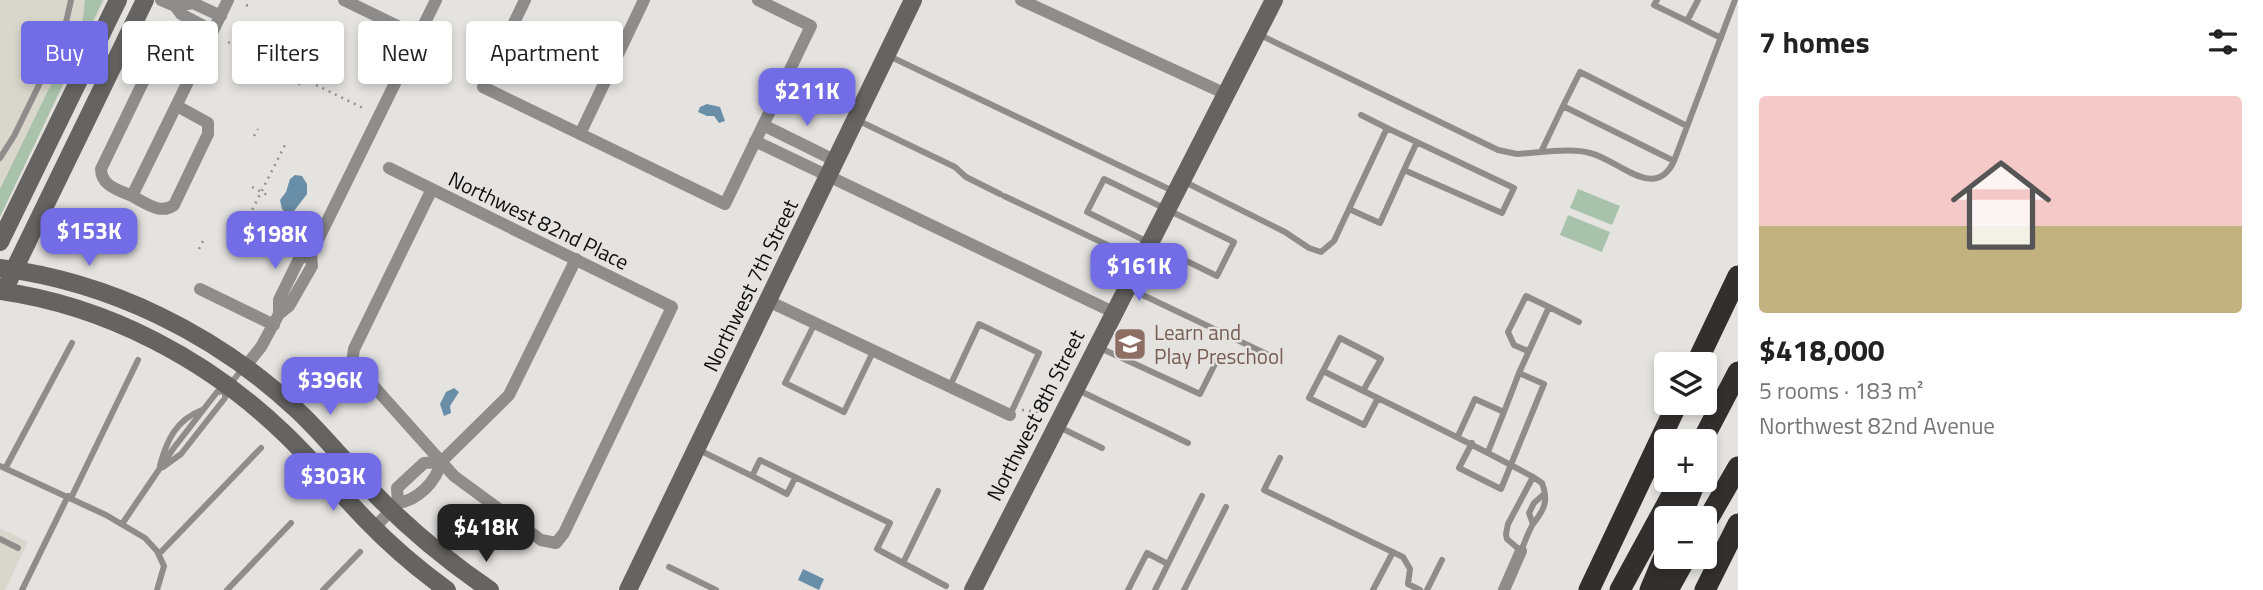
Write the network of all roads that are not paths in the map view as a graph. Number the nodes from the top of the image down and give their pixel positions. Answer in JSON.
{"nodes":[{"id":1,"x":71,"y":0,"type":"edge"},
{"id":2,"x":118,"y":0,"type":"edge"},
{"id":3,"x":145,"y":0,"type":"edge"},
{"id":4,"x":161,"y":0,"type":"edge"},
{"id":5,"x":228,"y":0,"type":"edge"},
{"id":6,"x":344,"y":0,"type":"edge"},
{"id":7,"x":436,"y":0,"type":"edge"},
{"id":8,"x":525,"y":0,"type":"edge"},
{"id":9,"x":644,"y":0,"type":"edge"},
{"id":10,"x":758,"y":0,"type":"edge"},
{"id":11,"x":1021,"y":0,"type":"edge"},
{"id":12,"x":1274,"y":0,"type":"edge"},
{"id":13,"x":1657,"y":0,"type":"edge"},
{"id":14,"x":1698,"y":0,"type":"edge"},
{"id":15,"x":1735,"y":0,"type":"edge"},
{"id":16,"x":910,"y":1,"type":"edge"},
{"id":17,"x":175,"y":6,"type":"junction"},
{"id":18,"x":221,"y":16,"type":"junction"},
{"id":19,"x":194,"y":21,"type":"edge"},
{"id":20,"x":387,"y":21,"type":"edge"},
{"id":21,"x":426,"y":21,"type":"edge"},
{"id":22,"x":1687,"y":21,"type":"junction"},
{"id":23,"x":218,"y":22,"type":"edge"},
{"id":24,"x":1257,"y":33,"type":"junction"},
{"id":25,"x":1721,"y":38,"type":"junction"},
{"id":26,"x":887,"y":55,"type":"junction"},
{"id":27,"x":142,"y":84,"type":"edge"},
{"id":28,"x":187,"y":84,"type":"edge"},
{"id":29,"x":394,"y":84,"type":"edge"},
{"id":30,"x":1226,"y":94,"type":"junction"},
{"id":31,"x":177,"y":106,"type":"junction"},
{"id":32,"x":1563,"y":106,"type":"junction"},
{"id":33,"x":1360,"y":115,"type":"dead end"},
{"id":34,"x":856,"y":119,"type":"junction"},
{"id":35,"x":763,"y":125,"type":"junction"},
{"id":36,"x":1687,"y":127,"type":"junction"},
{"id":37,"x":1387,"y":128,"type":"junction"},
{"id":38,"x":580,"y":134,"type":"junction"},
{"id":39,"x":755,"y":141,"type":"junction"},
{"id":40,"x":1417,"y":142,"type":"junction"},
{"id":41,"x":1541,"y":152,"type":"junction"},
{"id":42,"x":0,"y":158,"type":"edge"},
{"id":43,"x":1674,"y":161,"type":"junction"},
{"id":44,"x":832,"y":168,"type":"junction"},
{"id":45,"x":389,"y":169,"type":"dead end"},
{"id":46,"x":1404,"y":170,"type":"junction"},
{"id":47,"x":1178,"y":186,"type":"junction"},
{"id":48,"x":432,"y":189,"type":"junction"},
{"id":49,"x":132,"y":196,"type":"junction"},
{"id":50,"x":1349,"y":208,"type":"junction"},
{"id":51,"x":1166,"y":209,"type":"junction"},
{"id":52,"x":0,"y":242,"type":"edge"},
{"id":53,"x":1149,"y":242,"type":"junction"},
{"id":54,"x":576,"y":259,"type":"junction"},
{"id":55,"x":1140,"y":260,"type":"junction"},
{"id":56,"x":7,"y":269,"type":"edge"},
{"id":57,"x":1738,"y":276,"type":"edge"},
{"id":58,"x":1126,"y":287,"type":"junction"},
{"id":59,"x":200,"y":289,"type":"dead end"},
{"id":60,"x":1,"y":294,"type":"edge"},
{"id":61,"x":768,"y":301,"type":"junction"},
{"id":62,"x":1549,"y":307,"type":"junction"},
{"id":63,"x":1113,"y":312,"type":"junction"},
{"id":64,"x":277,"y":320,"type":"junction"},
{"id":65,"x":1579,"y":322,"type":"dead end"},
{"id":66,"x":815,"y":323,"type":"junction"},
{"id":67,"x":72,"y":342,"type":"dead end"},
{"id":68,"x":1096,"y":346,"type":"junction"},
{"id":69,"x":874,"y":350,"type":"junction"},
{"id":70,"x":1528,"y":351,"type":"junction"},
{"id":71,"x":1702,"y":352,"type":"edge"},
{"id":72,"x":1219,"y":356,"type":"dead end"},
{"id":73,"x":1271,"y":356,"type":"dead end"},
{"id":74,"x":138,"y":360,"type":"dead end"},
{"id":75,"x":245,"y":367,"type":"junction"},
{"id":76,"x":1323,"y":371,"type":"junction"},
{"id":77,"x":1738,"y":372,"type":"edge"},
{"id":78,"x":1519,"y":373,"type":"junction"},
{"id":79,"x":950,"y":386,"type":"junction"},
{"id":80,"x":227,"y":388,"type":"junction"},
{"id":81,"x":1074,"y":388,"type":"junction"},
{"id":82,"x":1363,"y":391,"type":"junction"},
{"id":83,"x":1378,"y":398,"type":"junction"},
{"id":84,"x":1722,"y":405,"type":"junction"},
{"id":85,"x":1014,"y":412,"type":"joint"},
{"id":86,"x":1504,"y":412,"type":"junction"},
{"id":87,"x":196,"y":415,"type":"junction"},
{"id":88,"x":1672,"y":415,"type":"edge"},
{"id":89,"x":1052,"y":417,"type":"junction"},
{"id":90,"x":206,"y":422,"type":"junction"},
{"id":91,"x":1709,"y":429,"type":"edge"},
{"id":92,"x":1713,"y":429,"type":"edge"},
{"id":93,"x":1458,"y":436,"type":"junction"},
{"id":94,"x":1188,"y":443,"type":"dead end"},
{"id":95,"x":1472,"y":443,"type":"junction"},
{"id":96,"x":261,"y":448,"type":"dead end"},
{"id":97,"x":1102,"y":448,"type":"dead end"},
{"id":98,"x":697,"y":449,"type":"junction"},
{"id":99,"x":1488,"y":452,"type":"junction"},
{"id":100,"x":1280,"y":458,"type":"dead end"},
{"id":101,"x":440,"y":462,"type":"junction"},
{"id":102,"x":1512,"y":465,"type":"junction"},
{"id":103,"x":3,"y":466,"type":"edge"},
{"id":104,"x":1738,"y":467,"type":"edge"},
{"id":105,"x":159,"y":471,"type":"junction"},
{"id":106,"x":752,"y":475,"type":"junction"},
{"id":107,"x":1534,"y":477,"type":"junction"},
{"id":108,"x":795,"y":478,"type":"junction"},
{"id":109,"x":938,"y":491,"type":"dead end"},
{"id":110,"x":1673,"y":492,"type":"edge"},
{"id":111,"x":1543,"y":495,"type":"junction"},
{"id":112,"x":1202,"y":496,"type":"dead end"},
{"id":113,"x":69,"y":497,"type":"junction"},
{"id":114,"x":394,"y":506,"type":"junction"},
{"id":115,"x":1716,"y":506,"type":"edge"},
{"id":116,"x":1226,"y":507,"type":"dead end"},
{"id":117,"x":1515,"y":513,"type":"junction"},
{"id":118,"x":291,"y":523,"type":"dead end"},
{"id":119,"x":122,"y":524,"type":"junction"},
{"id":120,"x":1533,"y":524,"type":"junction"},
{"id":121,"x":1738,"y":524,"type":"edge"},
{"id":122,"x":374,"y":528,"type":"junction"},
{"id":123,"x":0,"y":539,"type":"edge"},
{"id":124,"x":18,"y":548,"type":"dead end"},
{"id":125,"x":1521,"y":551,"type":"junction"},
{"id":126,"x":360,"y":552,"type":"dead end"},
{"id":127,"x":1393,"y":552,"type":"junction"},
{"id":128,"x":159,"y":554,"type":"junction"},
{"id":129,"x":1442,"y":560,"type":"dead end"},
{"id":130,"x":903,"y":563,"type":"junction"},
{"id":131,"x":1168,"y":564,"type":"junction"},
{"id":132,"x":669,"y":567,"type":"dead end"},
{"id":133,"x":460,"y":569,"type":"junction"},
{"id":134,"x":1659,"y":569,"type":"edge"},
{"id":135,"x":1680,"y":569,"type":"edge"},
{"id":136,"x":946,"y":586,"type":"dead end"},
{"id":137,"x":1407,"y":587,"type":"edge"},
{"id":138,"x":445,"y":589,"type":"edge"},
{"id":139,"x":22,"y":590,"type":"edge"},
{"id":140,"x":157,"y":590,"type":"edge"},
{"id":141,"x":228,"y":590,"type":"edge"},
{"id":142,"x":323,"y":590,"type":"edge"},
{"id":143,"x":490,"y":590,"type":"edge"},
{"id":144,"x":628,"y":590,"type":"edge"},
{"id":145,"x":716,"y":590,"type":"edge"},
{"id":146,"x":973,"y":590,"type":"edge"},
{"id":147,"x":1128,"y":590,"type":"edge"},
{"id":148,"x":1155,"y":590,"type":"edge"},
{"id":149,"x":1184,"y":590,"type":"edge"},
{"id":150,"x":1373,"y":590,"type":"edge"},
{"id":151,"x":1420,"y":590,"type":"edge"},
{"id":152,"x":1427,"y":590,"type":"edge"},
{"id":153,"x":1504,"y":590,"type":"edge"},
{"id":154,"x":1588,"y":590,"type":"edge"},
{"id":155,"x":1620,"y":590,"type":"edge"},
{"id":156,"x":1650,"y":590,"type":"edge"},
{"id":157,"x":1668,"y":590,"type":"edge"},
{"id":158,"x":1705,"y":590,"type":"edge"}],
"edges":[{"from":1,"to":42,"type":"lane"},
{"from":2,"to":52,"type":"street"},
{"from":3,"to":56,"type":"street"},
{"from":4,"to":17,"type":"street"},
{"from":5,"to":18,"type":"street"},
{"from":6,"to":20,"type":"street"},
{"from":7,"to":21,"type":"street"},
{"from":8,"to":38,"type":"street"},
{"from":9,"to":38,"type":"street"},
{"from":10,"to":35,"type":"street"},
{"from":11,"to":30,"type":"street"},
{"from":12,"to":24,"type":"street","name":"Northwest 8th Street"},
{"from":13,"to":22,"type":"lane"},
{"from":14,"to":22,"type":"lane"},
{"from":15,"to":25,"type":"lane"},
{"from":16,"to":26,"type":"street","name":"Northwest 7th Street"},
{"from":17,"to":18,"type":"street"},
{"from":17,"to":19,"type":"street"},
{"from":18,"to":23,"type":"street"},
{"from":22,"to":25,"type":"lane"},
{"from":24,"to":30,"type":"street","name":"Northwest 8th Street"},
{"from":24,"to":41,"type":"lane"},
{"from":25,"to":36,"type":"lane"},
{"from":26,"to":34,"type":"street","name":"Northwest 7th Street"},
{"from":26,"to":47,"type":"lane"},
{"from":27,"to":49,"type":"street"},
{"from":28,"to":31,"type":"street"},
{"from":29,"to":64,"type":"street"},
{"from":30,"to":47,"type":"street","name":"Northwest 8th Street"},
{"from":31,"to":49,"type":"street"},
{"from":31,"to":49,"type":"street"},
{"from":32,"to":36,"type":"lane"},
{"from":32,"to":41,"type":"lane"},
{"from":32,"to":43,"type":"lane"},
{"from":33,"to":37,"type":"lane"},
{"from":34,"to":44,"type":"street","name":"Northwest 7th Street"},
{"from":34,"to":55,"type":"lane"},
{"from":35,"to":39,"type":"street"},
{"from":35,"to":44,"type":"street"},
{"from":36,"to":43,"type":"lane"},
{"from":37,"to":40,"type":"lane"},
{"from":37,"to":50,"type":"lane"},
{"from":38,"to":39,"type":"street"},
{"from":39,"to":44,"type":"street"},
{"from":40,"to":46,"type":"lane"},
{"from":40,"to":46,"type":"lane"},
{"from":41,"to":43,"type":"lane"},
{"from":44,"to":61,"type":"street","name":"Northwest 7th Street"},
{"from":44,"to":63,"type":"street"},
{"from":45,"to":48,"type":"street","name":"Northwest 82nd Place"},
{"from":46,"to":50,"type":"lane"},
{"from":47,"to":50,"type":"lane"},
{"from":47,"to":51,"type":"street","name":"Northwest 8th Street"},
{"from":48,"to":54,"type":"street","name":"Northwest 82nd Place"},
{"from":48,"to":101,"type":"street"},
{"from":51,"to":53,"type":"street","name":"Northwest 8th Street"},
{"from":51,"to":53,"type":"lane"},
{"from":51,"to":53,"type":"lane"},
{"from":53,"to":55,"type":"street","name":"Northwest 8th Street"},
{"from":54,"to":101,"type":"street"},
{"from":54,"to":101,"type":"street","name":"Northwest 82nd Place"},
{"from":55,"to":58,"type":"street","name":"Northwest 8th Street"},
{"from":56,"to":60,"type":"street"},
{"from":56,"to":75,"type":"street"},
{"from":57,"to":71,"type":"highway"},
{"from":58,"to":63,"type":"street","name":"Northwest 8th Street"},
{"from":58,"to":73,"type":"lane"},
{"from":59,"to":64,"type":"street"},
{"from":60,"to":80,"type":"street"},
{"from":61,"to":66,"type":"street"},
{"from":61,"to":98,"type":"street","name":"Northwest 7th Street"},
{"from":62,"to":65,"type":"lane"},
{"from":62,"to":70,"type":"lane"},
{"from":62,"to":70,"type":"lane"},
{"from":63,"to":68,"type":"street","name":"Northwest 8th Street"},
{"from":64,"to":75,"type":"street"},
{"from":66,"to":69,"type":"street"},
{"from":66,"to":69,"type":"lane"},
{"from":67,"to":103,"type":"lane"},
{"from":68,"to":72,"type":"lane"},
{"from":68,"to":81,"type":"street","name":"Northwest 8th Street"},
{"from":69,"to":79,"type":"street"},
{"from":70,"to":78,"type":"lane"},
{"from":74,"to":113,"type":"lane"},
{"from":75,"to":80,"type":"lane"},
{"from":75,"to":114,"type":"street"},
{"from":76,"to":82,"type":"lane"},
{"from":76,"to":82,"type":"lane"},
{"from":76,"to":83,"type":"lane"},
{"from":77,"to":84,"type":"highway"},
{"from":78,"to":86,"type":"lane"},
{"from":78,"to":102,"type":"lane"},
{"from":79,"to":85,"type":"street"},
{"from":79,"to":85,"type":"lane"},
{"from":80,"to":87,"type":"lane"},
{"from":80,"to":90,"type":"lane"},
{"from":80,"to":122,"type":"street"},
{"from":81,"to":89,"type":"street","name":"Northwest 8th Street"},
{"from":81,"to":94,"type":"lane"},
{"from":82,"to":83,"type":"lane"},
{"from":83,"to":93,"type":"lane"},
{"from":84,"to":91,"type":"highway"},
{"from":84,"to":92,"type":"highway"},
{"from":86,"to":93,"type":"lane"},
{"from":86,"to":99,"type":"lane"},
{"from":87,"to":90,"type":"lane"},
{"from":87,"to":105,"type":"lane"},
{"from":88,"to":154,"type":"highway"},
{"from":89,"to":97,"type":"lane"},
{"from":89,"to":146,"type":"street","name":"Northwest 8th Street"},
{"from":90,"to":105,"type":"lane"},
{"from":93,"to":95,"type":"lane"},
{"from":95,"to":99,"type":"lane"},
{"from":95,"to":102,"type":"lane"},
{"from":96,"to":128,"type":"lane"},
{"from":98,"to":106,"type":"lane"},
{"from":98,"to":144,"type":"street","name":"Northwest 7th Street"},
{"from":99,"to":102,"type":"lane"},
{"from":100,"to":127,"type":"lane"},
{"from":101,"to":114,"type":"street"},
{"from":101,"to":114,"type":"street"},
{"from":102,"to":107,"type":"lane"},
{"from":103,"to":113,"type":"lane"},
{"from":104,"to":115,"type":"highway"},
{"from":105,"to":119,"type":"lane"},
{"from":106,"to":108,"type":"lane"},
{"from":106,"to":108,"type":"lane"},
{"from":107,"to":111,"type":"lane"},
{"from":107,"to":117,"type":"lane"},
{"from":108,"to":130,"type":"lane"},
{"from":109,"to":130,"type":"lane"},
{"from":110,"to":155,"type":"highway"},
{"from":111,"to":120,"type":"lane"},
{"from":111,"to":120,"type":"lane"},
{"from":112,"to":131,"type":"lane"},
{"from":113,"to":119,"type":"lane"},
{"from":113,"to":139,"type":"lane"},
{"from":114,"to":122,"type":"street"},
{"from":114,"to":133,"type":"street"},
{"from":116,"to":149,"type":"lane"},
{"from":117,"to":120,"type":"lane"},
{"from":117,"to":125,"type":"lane"},
{"from":118,"to":141,"type":"lane"},
{"from":119,"to":128,"type":"lane"},
{"from":120,"to":125,"type":"lane"},
{"from":121,"to":158,"type":"highway"},
{"from":122,"to":138,"type":"street"},
{"from":123,"to":124,"type":"lane"},
{"from":125,"to":153,"type":"street"},
{"from":126,"to":142,"type":"lane"},
{"from":127,"to":137,"type":"lane"},
{"from":127,"to":150,"type":"lane"},
{"from":128,"to":140,"type":"lane"},
{"from":129,"to":152,"type":"lane"},
{"from":130,"to":136,"type":"lane"},
{"from":131,"to":147,"type":"lane"},
{"from":131,"to":148,"type":"lane"},
{"from":132,"to":145,"type":"lane"},
{"from":133,"to":138,"type":"lane"},
{"from":133,"to":143,"type":"street"},
{"from":134,"to":156,"type":"highway"},
{"from":135,"to":157,"type":"highway"},
{"from":137,"to":151,"type":"lane"}]}
